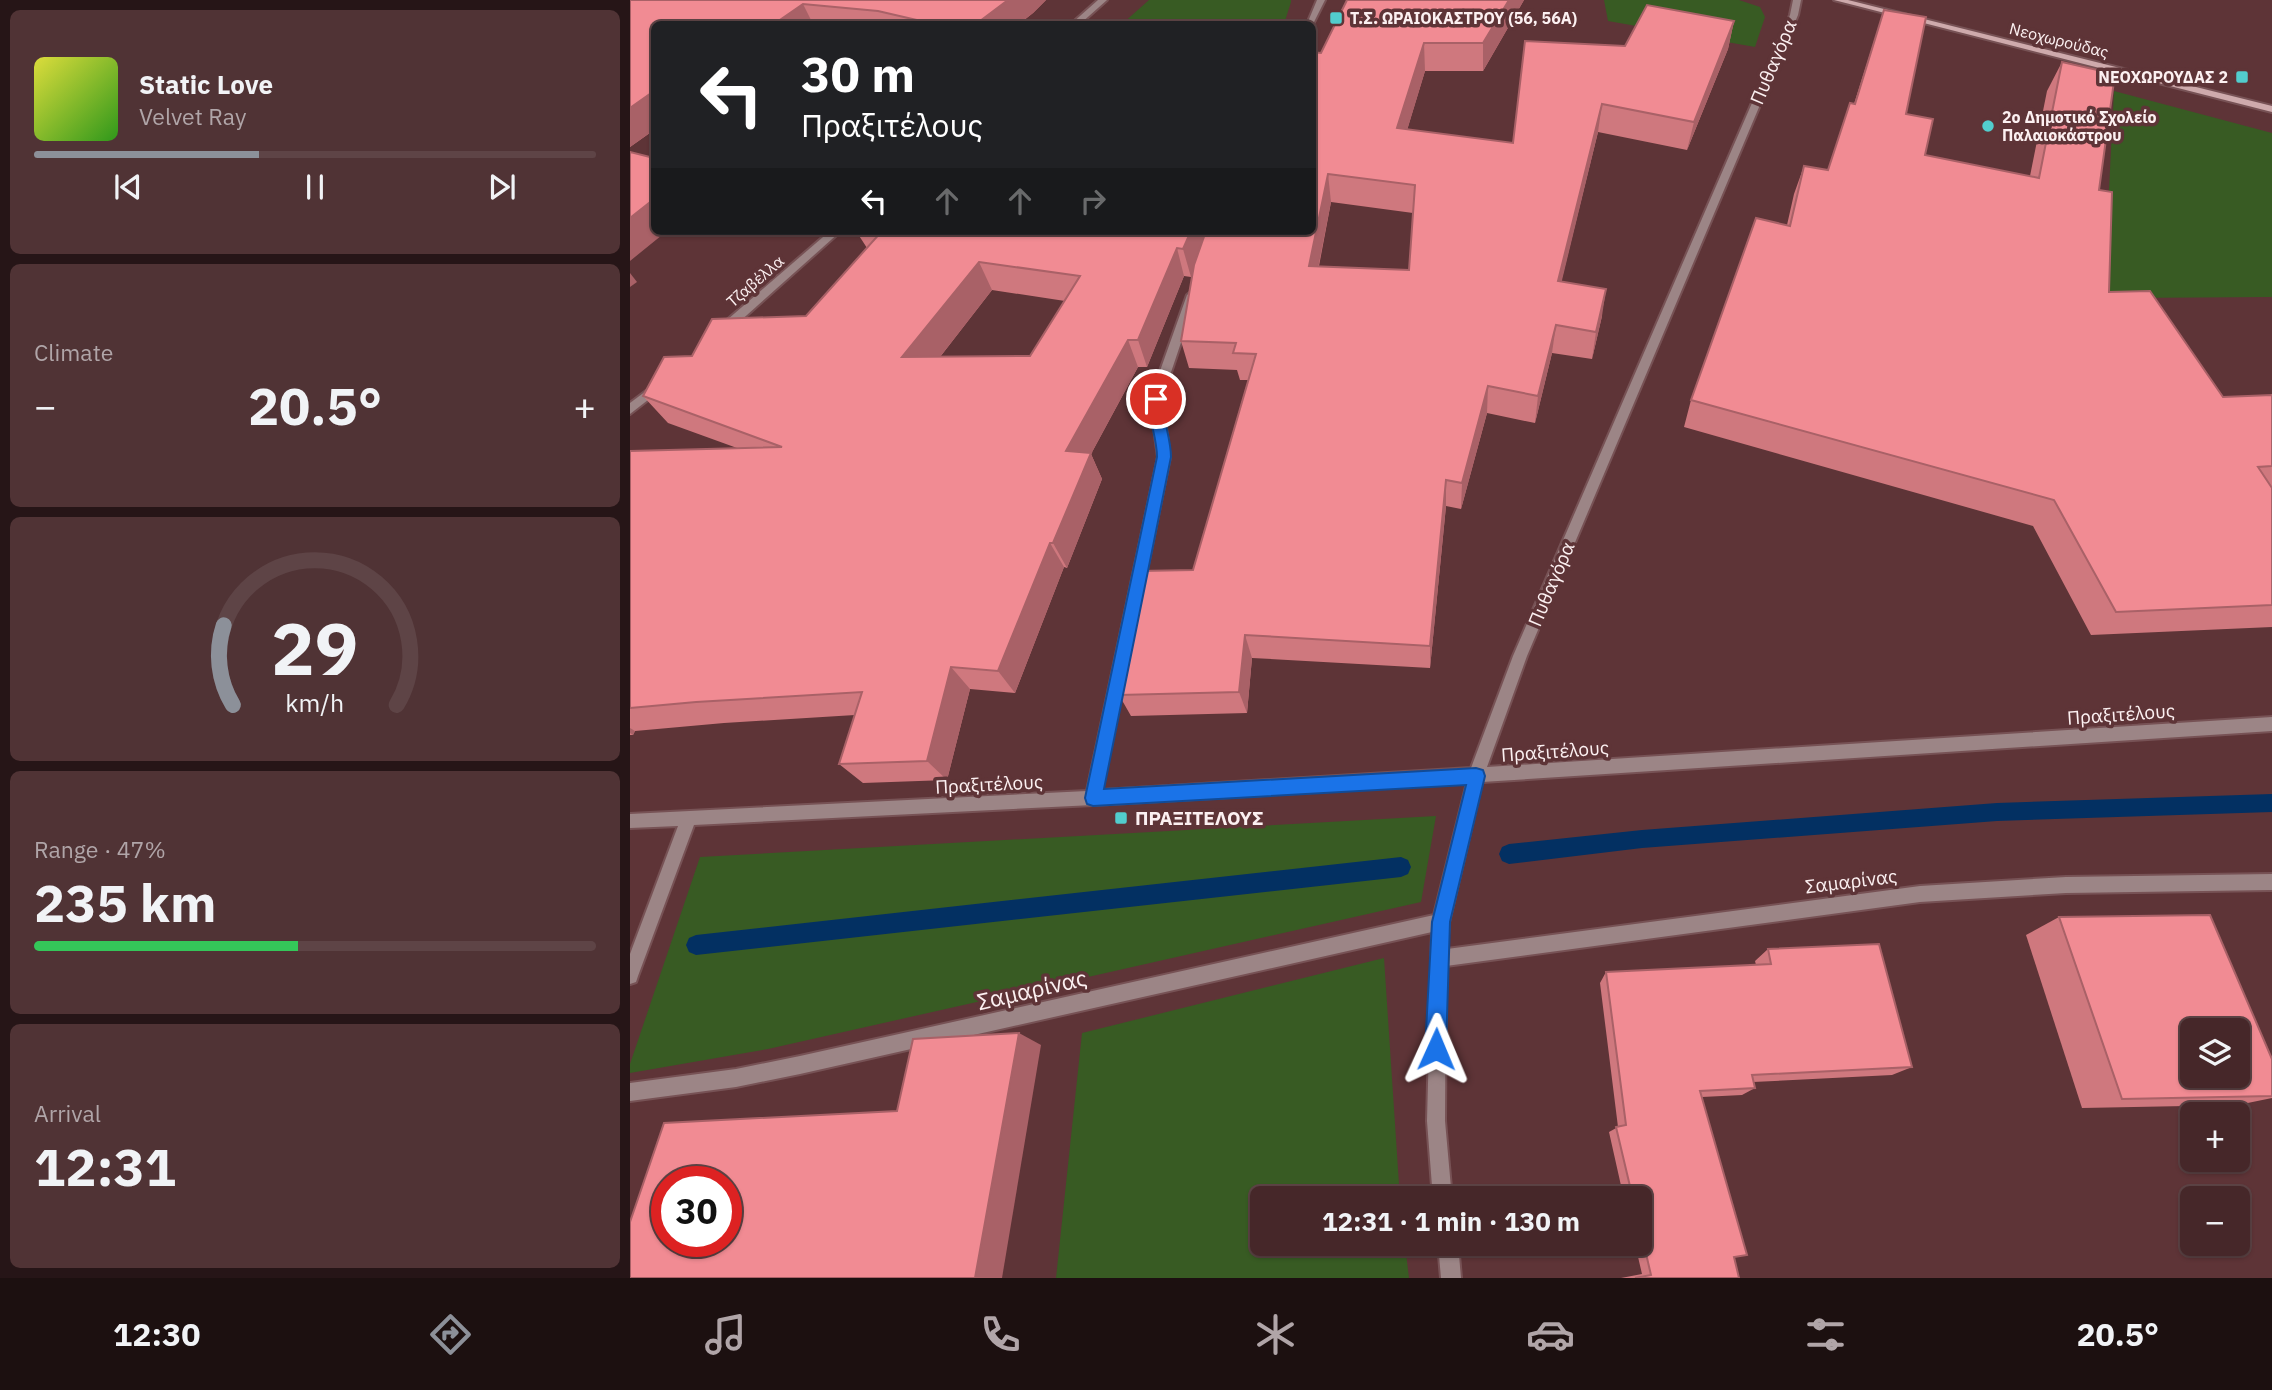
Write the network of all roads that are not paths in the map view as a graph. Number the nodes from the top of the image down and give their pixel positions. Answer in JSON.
{"nodes":[{"id":1,"x":1103,"y":0,"type":"edge"},
{"id":2,"x":1321,"y":0,"type":"edge"},
{"id":3,"x":1797,"y":0,"type":"edge"},
{"id":4,"x":1839,"y":0,"type":"edge"},
{"id":5,"x":1078,"y":21,"type":"edge"},
{"id":6,"x":1312,"y":21,"type":"edge"},
{"id":7,"x":2272,"y":109,"type":"edge"},
{"id":8,"x":831,"y":235,"type":"edge"},
{"id":9,"x":1197,"y":283,"type":"edge"},
{"id":10,"x":713,"y":339,"type":"edge"},
{"id":11,"x":671,"y":374,"type":"edge"},
{"id":12,"x":630,"y":410,"type":"edge"},
{"id":13,"x":2272,"y":723,"type":"edge"},
{"id":14,"x":1476,"y":776,"type":"junction"},
{"id":15,"x":1093,"y":798,"type":"junction"},
{"id":16,"x":689,"y":818,"type":"junction"},
{"id":17,"x":630,"y":821,"type":"edge"},
{"id":18,"x":2272,"y":882,"type":"edge"},
{"id":19,"x":1441,"y":922,"type":"junction"},
{"id":20,"x":1438,"y":959,"type":"junction"},
{"id":21,"x":630,"y":976,"type":"edge"},
{"id":22,"x":630,"y":1092,"type":"edge"},
{"id":23,"x":1442,"y":1186,"type":"edge"},
{"id":24,"x":1449,"y":1256,"type":"edge"},
{"id":25,"x":1451,"y":1278,"type":"edge"}],
"edges":[{"from":1,"to":5,"type":"street"},
{"from":2,"to":6,"type":"street"},
{"from":3,"to":14,"type":"street","name":"Πυθαγόρα"},
{"from":4,"to":7,"type":"street","name":"Νεοχωρούδας"},
{"from":8,"to":10,"type":"street","name":"Τζαβέλλα"},
{"from":9,"to":15,"type":"street"},
{"from":11,"to":12,"type":"street"},
{"from":13,"to":14,"type":"street","name":"Πραξιτέλους"},
{"from":14,"to":15,"type":"street","name":"Πραξιτέλους"},
{"from":14,"to":19,"type":"street","name":"Πυθαγόρα"},
{"from":15,"to":16,"type":"street","name":"Πραξιτέλους"},
{"from":16,"to":17,"type":"street","name":"Πραξιτέλους"},
{"from":16,"to":21,"type":"street"},
{"from":18,"to":20,"type":"street","name":"Σαμαρίνας"},
{"from":19,"to":20,"type":"street","name":"Πυθαγόρα"},
{"from":19,"to":22,"type":"street","name":"Σαμαρίνας"},
{"from":20,"to":23,"type":"street","name":"Πυθαγόρα"},
{"from":24,"to":25,"type":"street"}]}
